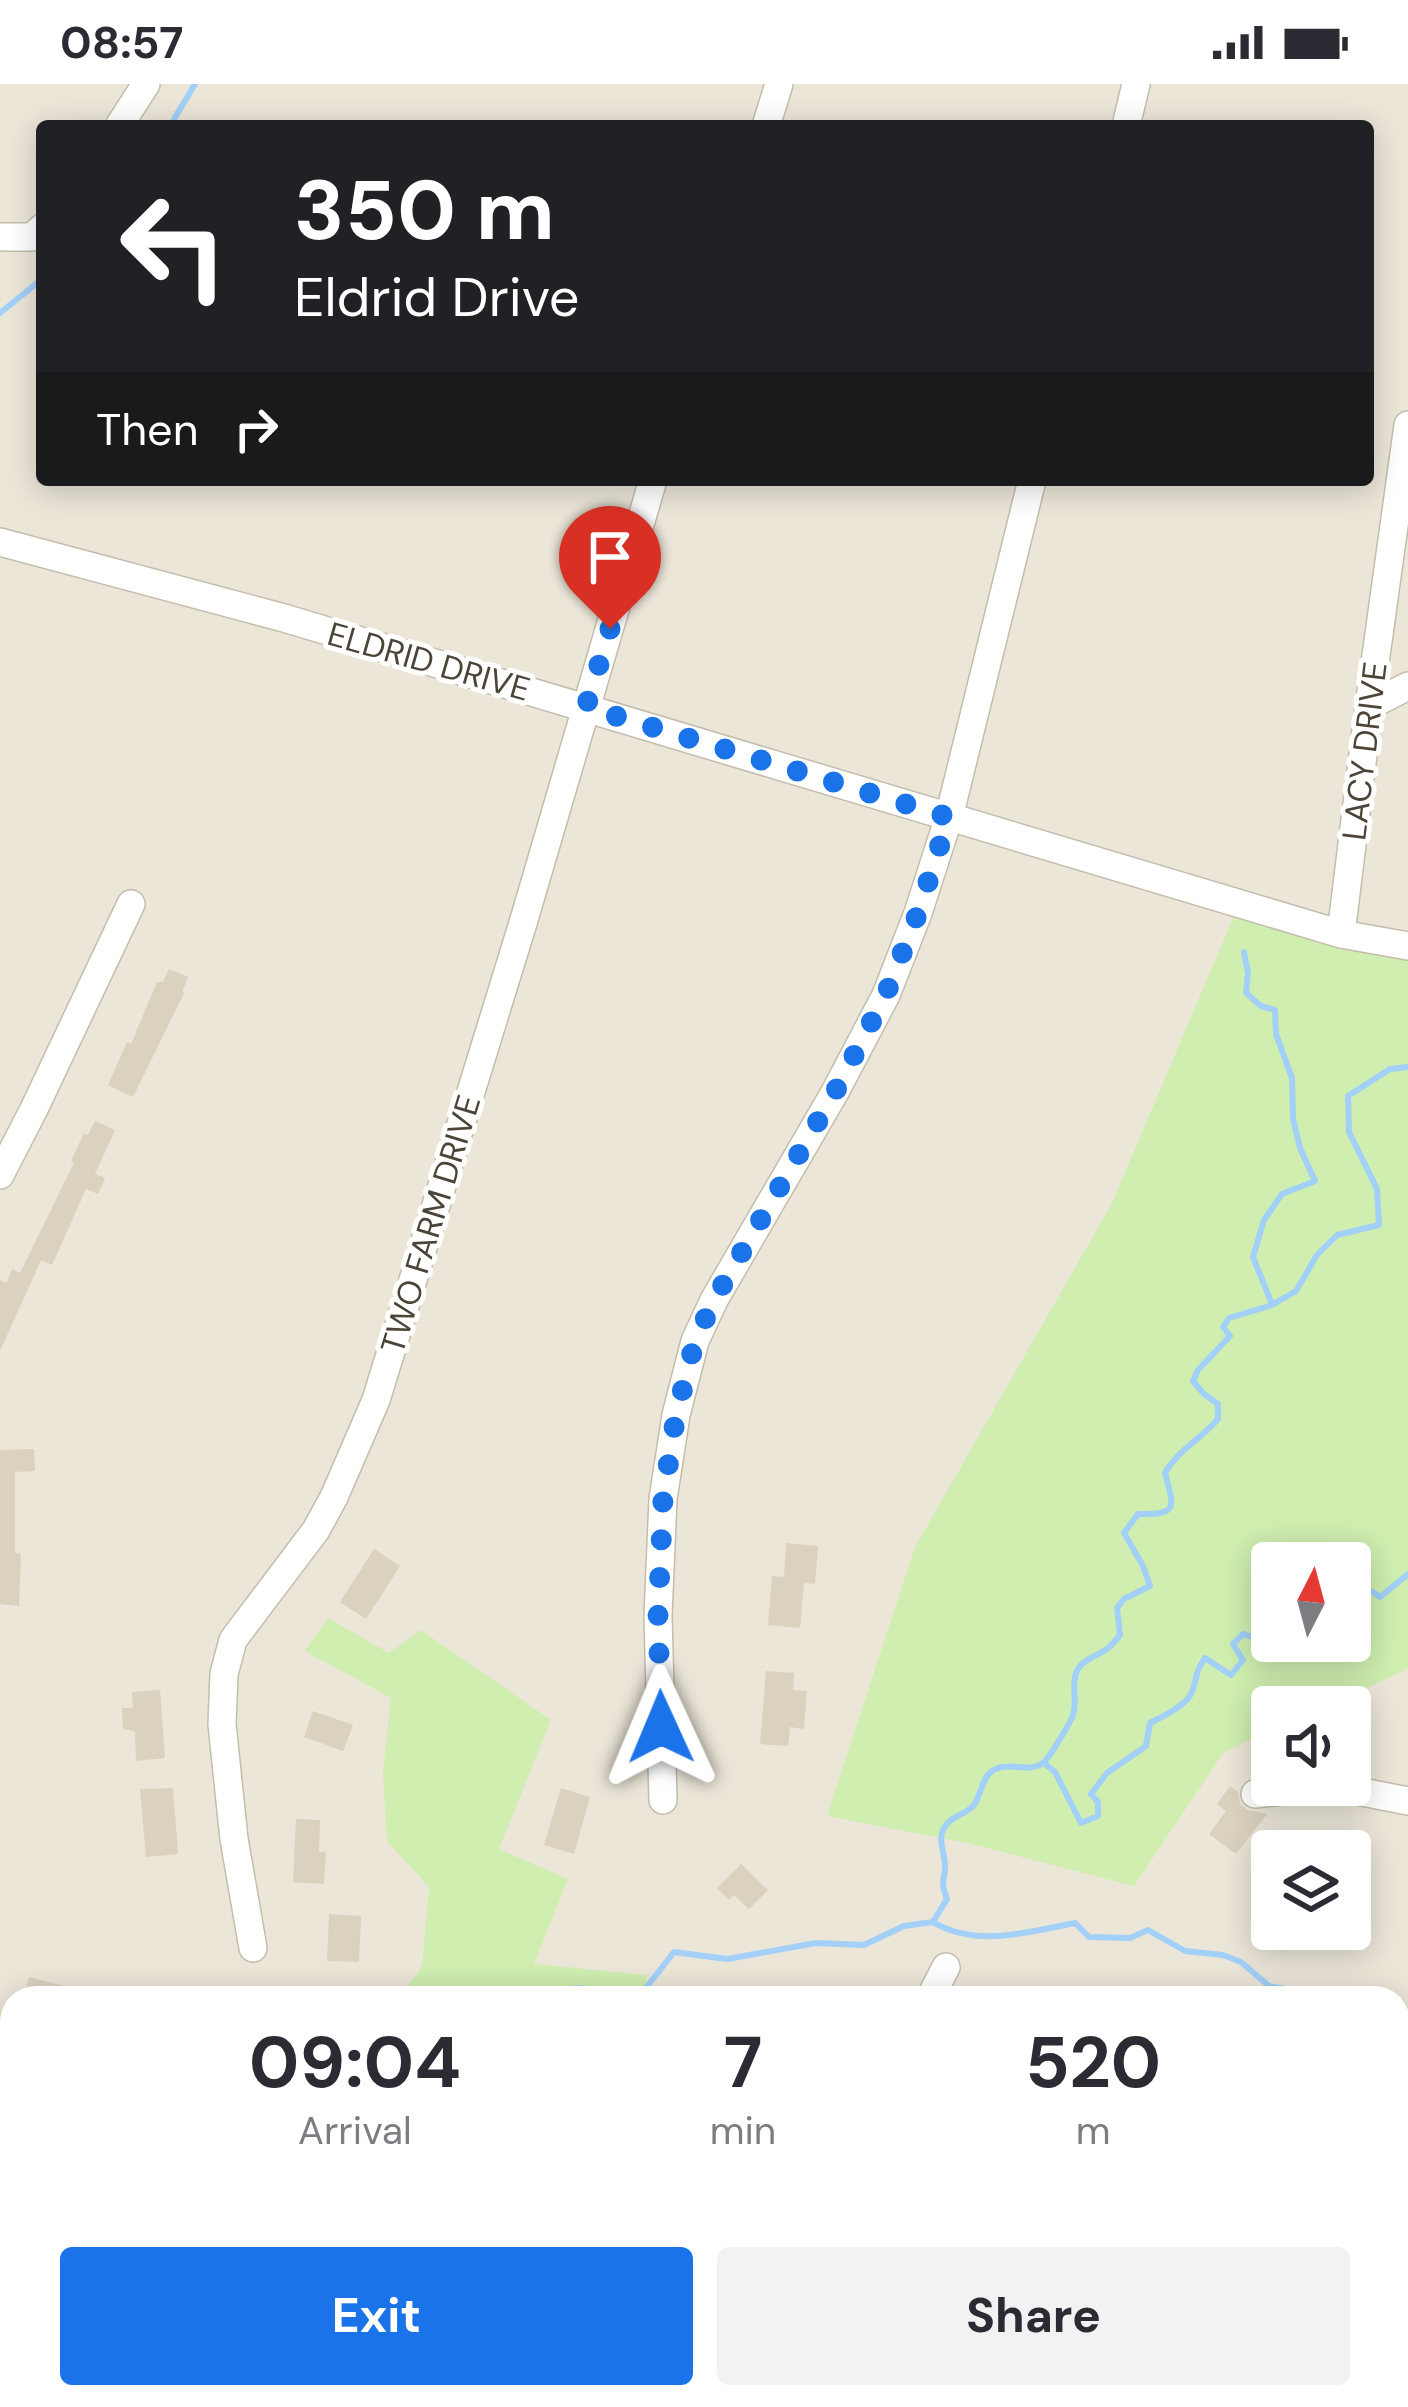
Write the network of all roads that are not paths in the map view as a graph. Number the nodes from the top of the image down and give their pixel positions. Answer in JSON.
{"nodes":[{"id":1,"x":146,"y":84,"type":"edge"},
{"id":2,"x":779,"y":84,"type":"edge"},
{"id":3,"x":1136,"y":84,"type":"edge"},
{"id":4,"x":122,"y":120,"type":"edge"},
{"id":5,"x":768,"y":120,"type":"edge"},
{"id":6,"x":1127,"y":120,"type":"edge"},
{"id":7,"x":36,"y":233,"type":"edge"},
{"id":8,"x":2,"y":237,"type":"edge"},
{"id":9,"x":1408,"y":425,"type":"edge"},
{"id":10,"x":651,"y":486,"type":"edge"},
{"id":11,"x":1030,"y":486,"type":"edge"},
{"id":12,"x":0,"y":542,"type":"edge"},
{"id":13,"x":1408,"y":686,"type":"edge"},
{"id":14,"x":1369,"y":706,"type":"junction"},
{"id":15,"x":586,"y":707,"type":"junction"},
{"id":16,"x":949,"y":817,"type":"junction"},
{"id":17,"x":131,"y":904,"type":"dead end"},
{"id":18,"x":1341,"y":934,"type":"junction"},
{"id":19,"x":1408,"y":946,"type":"edge"},
{"id":20,"x":0,"y":1175,"type":"edge"},
{"id":21,"x":1371,"y":1794,"type":"edge"},
{"id":22,"x":663,"y":1800,"type":"dead end"},
{"id":23,"x":1408,"y":1801,"type":"edge"},
{"id":24,"x":254,"y":1948,"type":"dead end"},
{"id":25,"x":946,"y":1967,"type":"dead end"},
{"id":26,"x":936,"y":1986,"type":"edge"}],
"edges":[{"from":1,"to":4,"type":"street"},
{"from":2,"to":5,"type":"street"},
{"from":3,"to":6,"type":"street"},
{"from":7,"to":8,"type":"street"},
{"from":9,"to":14,"type":"street","name":"LACY DRIVE"},
{"from":10,"to":15,"type":"street","name":"TWO FARM DRIVE"},
{"from":11,"to":16,"type":"street"},
{"from":12,"to":15,"type":"street","name":"ELDRID DRIVE"},
{"from":13,"to":14,"type":"street"},
{"from":14,"to":18,"type":"street","name":"LACY DRIVE"},
{"from":15,"to":16,"type":"street","name":"ELDRID DRIVE"},
{"from":15,"to":24,"type":"street","name":"TWO FARM DRIVE"},
{"from":16,"to":18,"type":"street","name":"ELDRID DRIVE"},
{"from":16,"to":22,"type":"street"},
{"from":17,"to":20,"type":"street"},
{"from":18,"to":19,"type":"street","name":"ELDRID DRIVE"},
{"from":21,"to":23,"type":"street"},
{"from":25,"to":26,"type":"street"}]}
